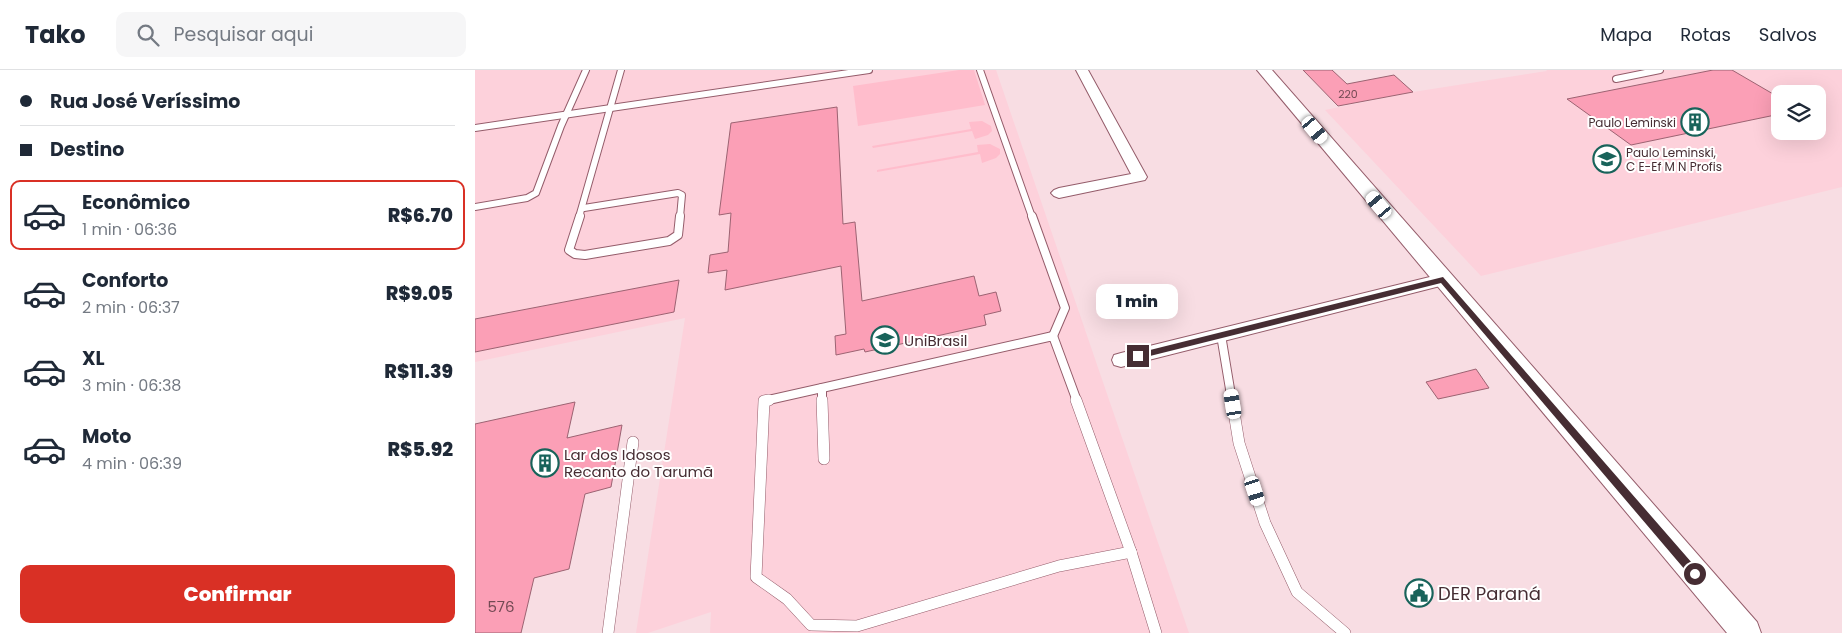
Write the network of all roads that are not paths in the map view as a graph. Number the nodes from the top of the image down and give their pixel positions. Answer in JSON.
{"nodes":[{"id":1,"x":586,"y":70,"type":"edge"},
{"id":2,"x":621,"y":70,"type":"edge"},
{"id":3,"x":814,"y":70,"type":"edge"},
{"id":4,"x":869,"y":70,"type":"edge"},
{"id":5,"x":980,"y":70,"type":"edge"},
{"id":6,"x":1082,"y":70,"type":"edge"},
{"id":7,"x":1264,"y":70,"type":"edge"},
{"id":8,"x":1660,"y":70,"type":"edge"},
{"id":9,"x":861,"y":71,"type":"edge"},
{"id":10,"x":814,"y":78,"type":"junction"},
{"id":11,"x":1616,"y":79,"type":"dead end"},
{"id":12,"x":609,"y":109,"type":"junction"},
{"id":13,"x":567,"y":114,"type":"junction"},
{"id":14,"x":475,"y":128,"type":"edge"},
{"id":15,"x":1059,"y":193,"type":"dead end"},
{"id":16,"x":475,"y":207,"type":"edge"},
{"id":17,"x":583,"y":208,"type":"junction"},
{"id":18,"x":1443,"y":280,"type":"junction"},
{"id":19,"x":1221,"y":335,"type":"junction"},
{"id":20,"x":1053,"y":336,"type":"junction"},
{"id":21,"x":1121,"y":360,"type":"dead end"},
{"id":22,"x":822,"y":388,"type":"junction"},
{"id":23,"x":633,"y":442,"type":"dead end"},
{"id":24,"x":824,"y":459,"type":"dead end"},
{"id":25,"x":1131,"y":552,"type":"junction"},
{"id":26,"x":1156,"y":631,"type":"edge"},
{"id":27,"x":608,"y":633,"type":"edge"},
{"id":28,"x":1345,"y":633,"type":"edge"},
{"id":29,"x":1746,"y":633,"type":"edge"}],
"edges":[{"from":1,"to":13,"type":"lane"},
{"from":2,"to":12,"type":"lane"},
{"from":3,"to":10,"type":"lane"},
{"from":4,"to":9,"type":"lane"},
{"from":5,"to":20,"type":"lane"},
{"from":6,"to":15,"type":"street"},
{"from":7,"to":18,"type":"street"},
{"from":8,"to":11,"type":"lane"},
{"from":9,"to":10,"type":"lane"},
{"from":10,"to":12,"type":"lane"},
{"from":12,"to":13,"type":"lane"},
{"from":12,"to":17,"type":"lane"},
{"from":13,"to":14,"type":"lane"},
{"from":13,"to":16,"type":"lane"},
{"from":17,"to":17,"type":"lane"},
{"from":18,"to":19,"type":"street"},
{"from":18,"to":29,"type":"street"},
{"from":19,"to":21,"type":"street"},
{"from":19,"to":28,"type":"lane"},
{"from":20,"to":22,"type":"lane"},
{"from":20,"to":25,"type":"lane"},
{"from":22,"to":24,"type":"lane"},
{"from":22,"to":25,"type":"lane"},
{"from":23,"to":27,"type":"lane"},
{"from":25,"to":26,"type":"lane"}]}
